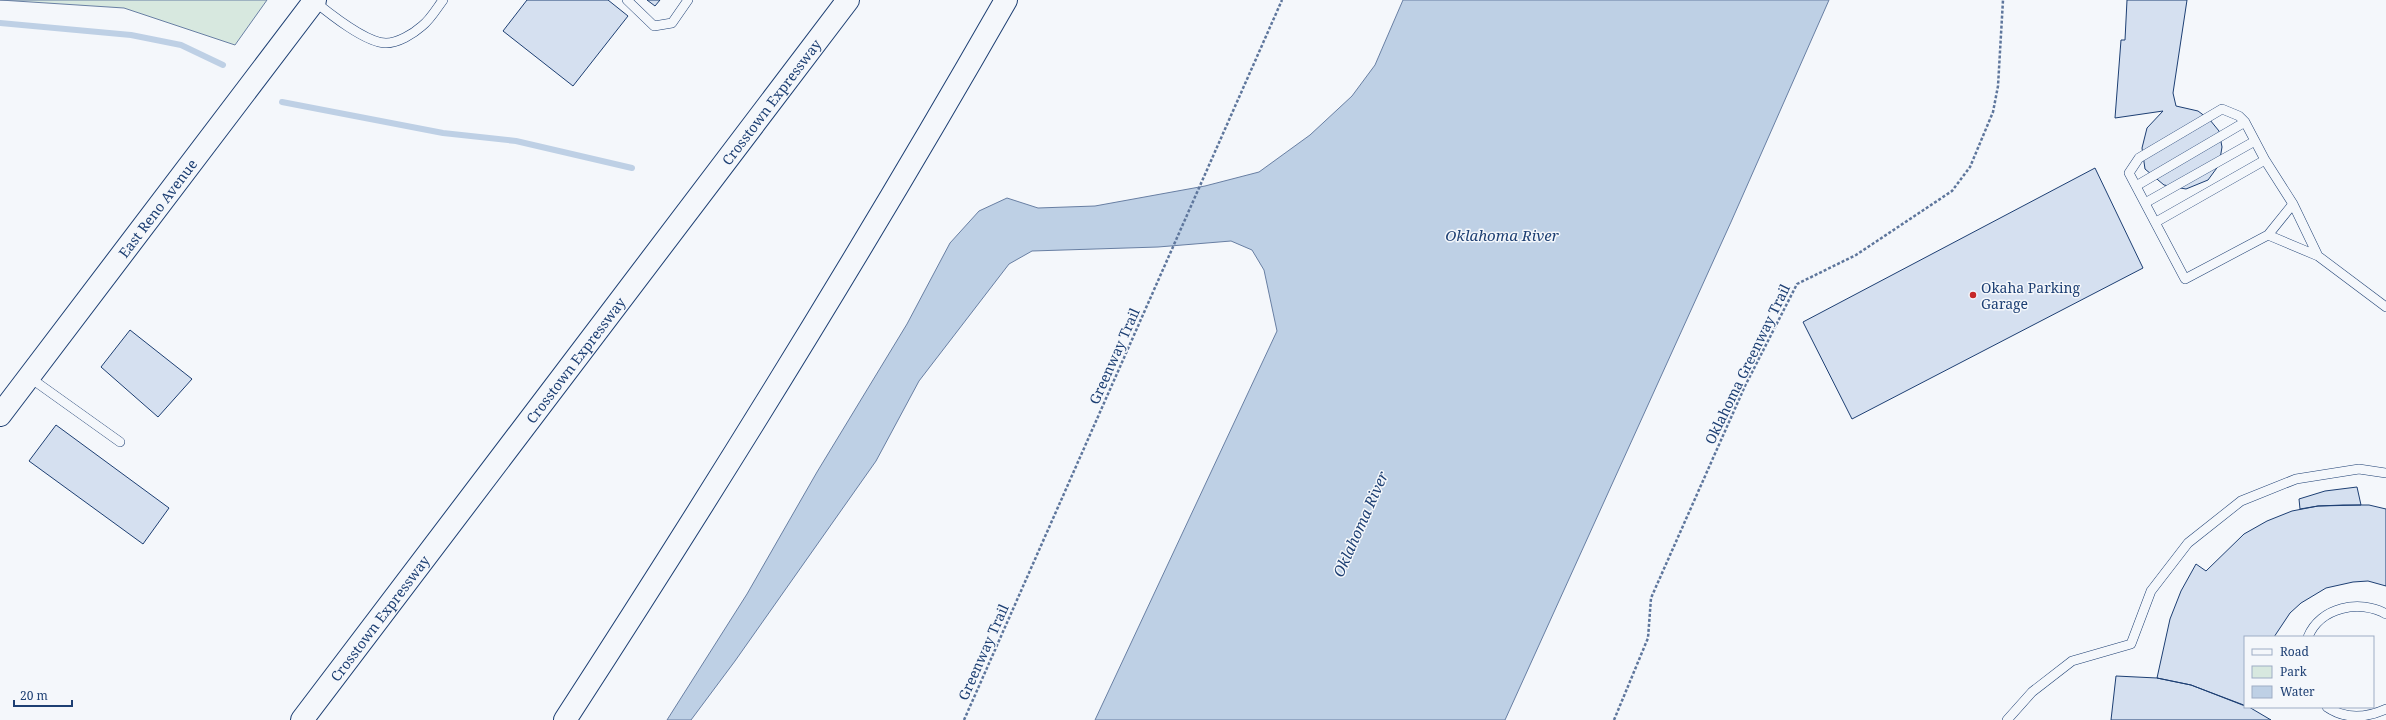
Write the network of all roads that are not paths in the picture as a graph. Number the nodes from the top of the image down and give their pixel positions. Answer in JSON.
{"nodes":[{"id":1,"x":443,"y":0,"type":"edge"},
{"id":2,"x":627,"y":0,"type":"edge"},
{"id":3,"x":688,"y":0,"type":"edge"},
{"id":4,"x":848,"y":0,"type":"edge"},
{"id":5,"x":1006,"y":0,"type":"edge"},
{"id":6,"x":314,"y":1,"type":"edge"},
{"id":7,"x":2245,"y":122,"type":"junction"},
{"id":8,"x":2255,"y":141,"type":"junction"},
{"id":9,"x":2265,"y":160,"type":"junction"},
{"id":10,"x":2136,"y":186,"type":"junction"},
{"id":11,"x":2145,"y":203,"type":"junction"},
{"id":12,"x":2293,"y":204,"type":"junction"},
{"id":13,"x":2156,"y":222,"type":"junction"},
{"id":14,"x":2268,"y":234,"type":"junction"},
{"id":15,"x":2318,"y":256,"type":"junction"},
{"id":16,"x":2386,"y":307,"type":"edge"},
{"id":17,"x":29,"y":377,"type":"junction"},
{"id":18,"x":0,"y":415,"type":"edge"},
{"id":19,"x":120,"y":442,"type":"dead end"},
{"id":20,"x":2386,"y":474,"type":"edge"},
{"id":21,"x":2386,"y":614,"type":"edge"},
{"id":22,"x":2309,"y":636,"type":"edge"},
{"id":23,"x":2328,"y":708,"type":"edge"},
{"id":24,"x":2386,"y":709,"type":"edge"},
{"id":25,"x":302,"y":720,"type":"edge"},
{"id":26,"x":565,"y":720,"type":"edge"},
{"id":27,"x":2007,"y":720,"type":"edge"}],
"edges":[{"from":1,"to":6,"type":"lane"},
{"from":2,"to":3,"type":"lane"},
{"from":4,"to":25,"type":"main road","name":"Crosstown Expressway"},
{"from":5,"to":26,"type":"main road"},
{"from":6,"to":17,"type":"main road","name":"East Reno Avenue"},
{"from":7,"to":8,"type":"lane"},
{"from":7,"to":10,"type":"lane"},
{"from":7,"to":10,"type":"lane"},
{"from":8,"to":9,"type":"lane"},
{"from":8,"to":11,"type":"lane"},
{"from":9,"to":12,"type":"lane"},
{"from":9,"to":13,"type":"lane"},
{"from":10,"to":11,"type":"lane"},
{"from":11,"to":13,"type":"lane"},
{"from":12,"to":14,"type":"lane"},
{"from":12,"to":15,"type":"lane"},
{"from":13,"to":14,"type":"lane"},
{"from":14,"to":15,"type":"lane"},
{"from":15,"to":16,"type":"lane"},
{"from":17,"to":18,"type":"main road","name":"East Reno Avenue"},
{"from":17,"to":19,"type":"lane"},
{"from":20,"to":27,"type":"lane"},
{"from":21,"to":22,"type":"lane"},
{"from":23,"to":24,"type":"lane"}]}
